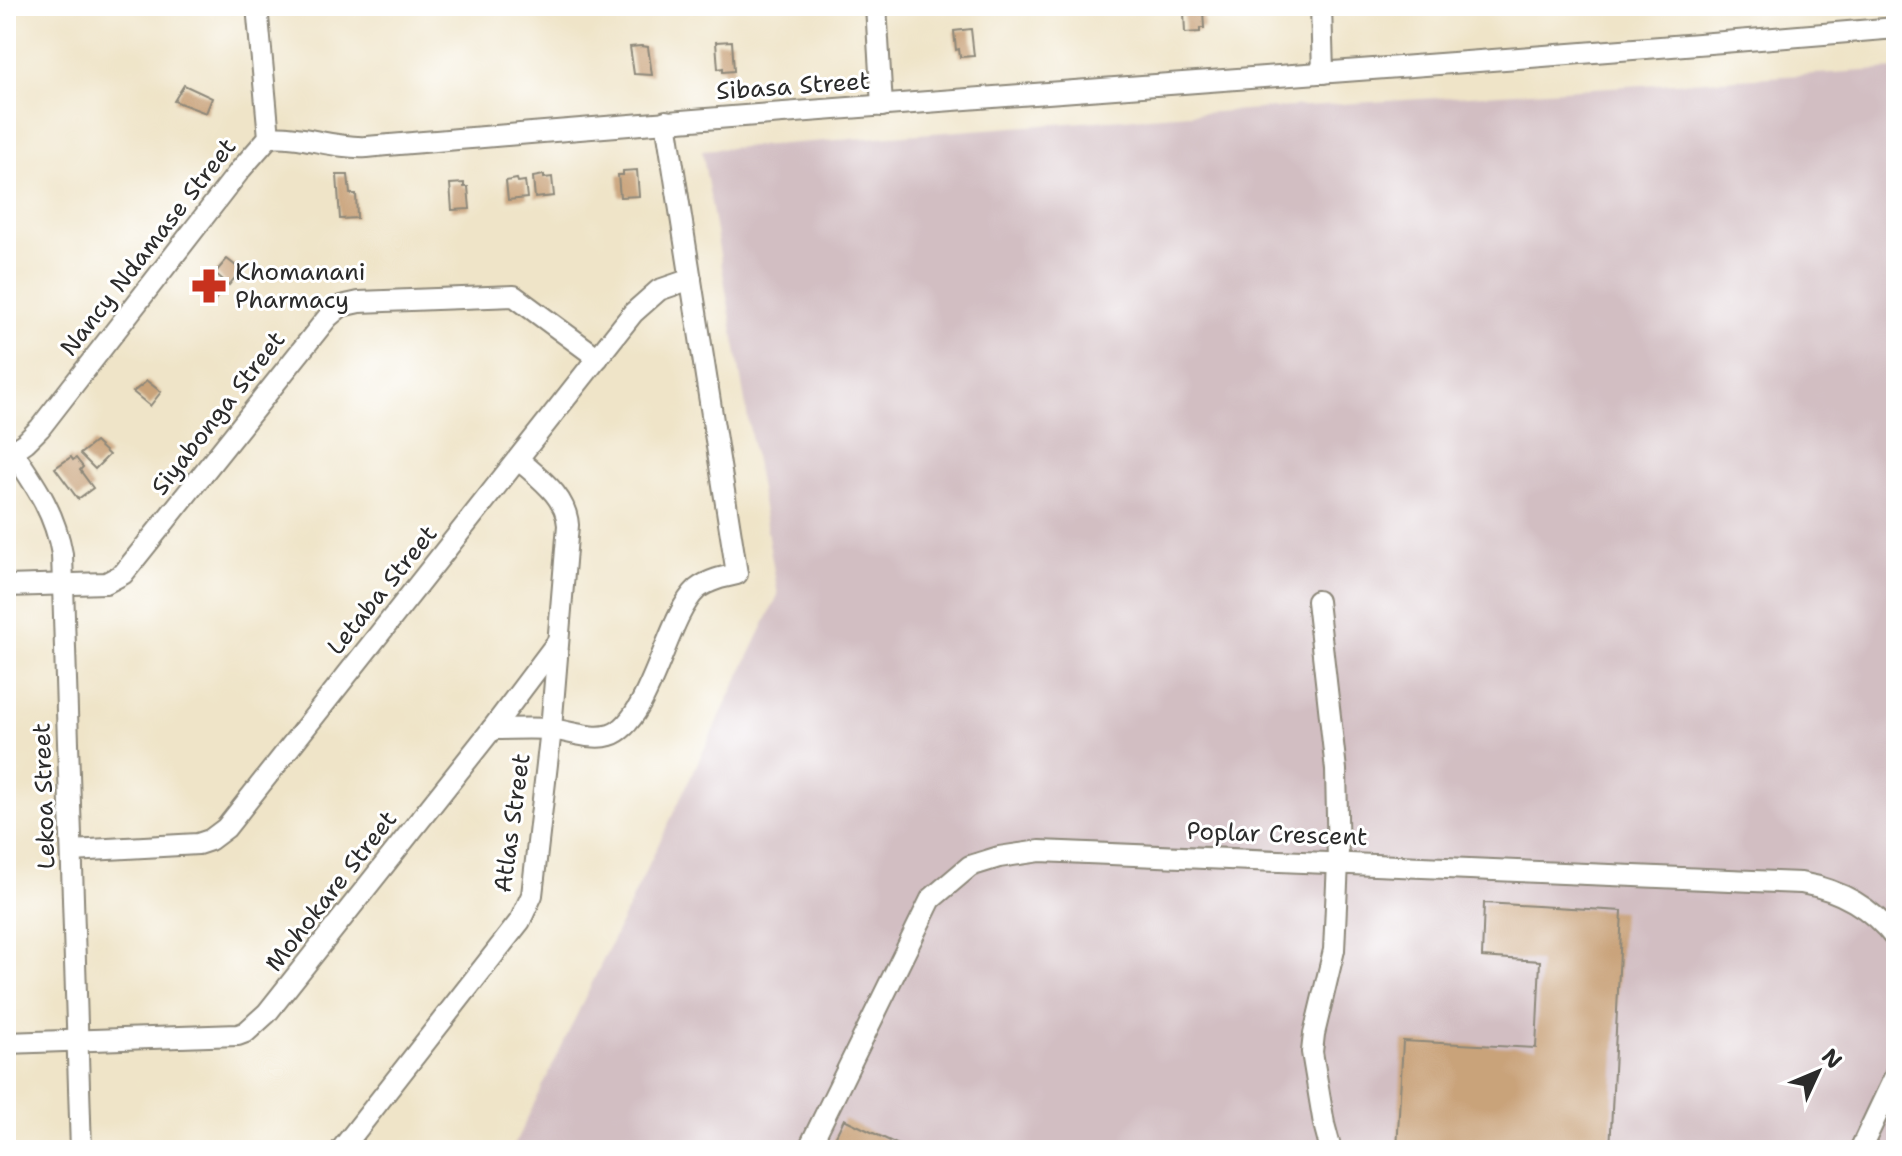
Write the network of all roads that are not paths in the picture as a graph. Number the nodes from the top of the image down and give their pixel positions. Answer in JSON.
{"nodes":[{"id":1,"x":257,"y":6,"type":"edge"},
{"id":2,"x":876,"y":6,"type":"edge"},
{"id":3,"x":1321,"y":6,"type":"edge"},
{"id":4,"x":1896,"y":28,"type":"edge"},
{"id":5,"x":1323,"y":73,"type":"junction"},
{"id":6,"x":882,"y":106,"type":"junction"},
{"id":7,"x":666,"y":121,"type":"junction"},
{"id":8,"x":269,"y":137,"type":"junction"},
{"id":9,"x":691,"y":279,"type":"junction"},
{"id":10,"x":598,"y":358,"type":"junction"},
{"id":11,"x":10,"y":454,"type":"edge"},
{"id":12,"x":519,"y":460,"type":"junction"},
{"id":13,"x":63,"y":584,"type":"junction"},
{"id":14,"x":6,"y":586,"type":"edge"},
{"id":15,"x":1317,"y":601,"type":"dead end"},
{"id":16,"x":556,"y":644,"type":"junction"},
{"id":17,"x":492,"y":729,"type":"junction"},
{"id":18,"x":551,"y":729,"type":"junction"},
{"id":19,"x":72,"y":851,"type":"junction"},
{"id":20,"x":1338,"y":862,"type":"junction"},
{"id":21,"x":1896,"y":939,"type":"edge"},
{"id":22,"x":77,"y":1042,"type":"junction"},
{"id":23,"x":6,"y":1043,"type":"edge"},
{"id":24,"x":1896,"y":1074,"type":"edge"},
{"id":25,"x":81,"y":1150,"type":"edge"},
{"id":26,"x":341,"y":1150,"type":"edge"},
{"id":27,"x":808,"y":1150,"type":"edge"},
{"id":28,"x":1331,"y":1150,"type":"edge"},
{"id":29,"x":1860,"y":1150,"type":"edge"}],
"edges":[{"from":1,"to":8,"type":"street","name":"Nancy Ndamase Street"},
{"from":2,"to":6,"type":"street"},
{"from":3,"to":5,"type":"street"},
{"from":4,"to":5,"type":"street","name":"Sibasa Street"},
{"from":5,"to":6,"type":"street","name":"Sibasa Street"},
{"from":6,"to":7,"type":"street","name":"Sibasa Street"},
{"from":7,"to":8,"type":"street","name":"Sibasa Street"},
{"from":7,"to":9,"type":"street"},
{"from":8,"to":11,"type":"street","name":"Nancy Ndamase Street"},
{"from":9,"to":10,"type":"street","name":"Letaba Street"},
{"from":9,"to":18,"type":"street"},
{"from":10,"to":12,"type":"street","name":"Letaba Street"},
{"from":10,"to":13,"type":"street","name":"Siyabonga Street"},
{"from":11,"to":13,"type":"street","name":"Lekoa Street"},
{"from":12,"to":16,"type":"street","name":"Atlas Street"},
{"from":12,"to":19,"type":"street","name":"Letaba Street"},
{"from":13,"to":14,"type":"street","name":"Siyabonga Street"},
{"from":13,"to":19,"type":"street","name":"Lekoa Street"},
{"from":15,"to":20,"type":"street"},
{"from":16,"to":17,"type":"street","name":"Mohokare Street"},
{"from":16,"to":18,"type":"street","name":"Atlas Street"},
{"from":17,"to":18,"type":"street"},
{"from":17,"to":22,"type":"street","name":"Mohokare Street"},
{"from":18,"to":26,"type":"street","name":"Atlas Street"},
{"from":19,"to":22,"type":"street","name":"Lekoa Street"},
{"from":20,"to":21,"type":"street","name":"Poplar Crescent"},
{"from":20,"to":27,"type":"street","name":"Poplar Crescent"},
{"from":20,"to":28,"type":"street"},
{"from":22,"to":23,"type":"street","name":"Mohokare Street"},
{"from":22,"to":25,"type":"street","name":"Lekoa Street"},
{"from":24,"to":29,"type":"street"}]}
